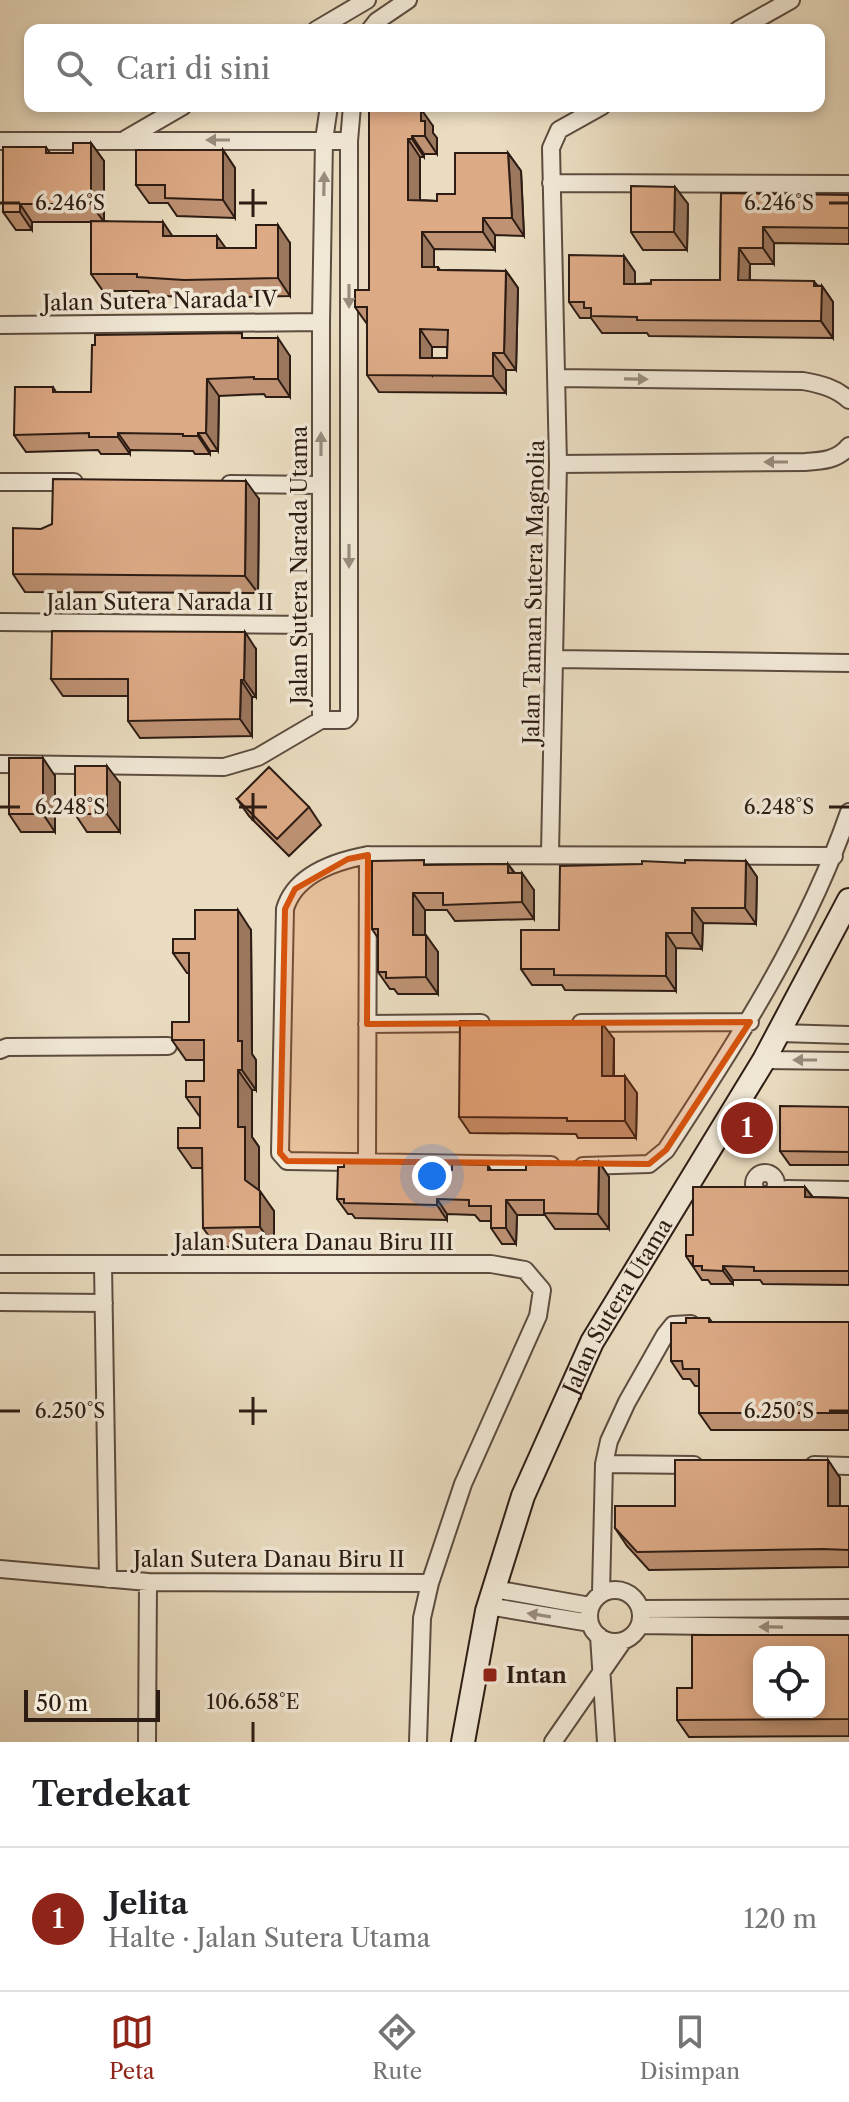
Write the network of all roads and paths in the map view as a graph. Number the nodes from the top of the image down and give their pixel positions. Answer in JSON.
{"nodes":[{"id":1,"x":367,"y":0,"type":"edge"},
{"id":2,"x":408,"y":0,"type":"edge"},
{"id":3,"x":791,"y":0,"type":"edge"},
{"id":4,"x":341,"y":23,"type":"edge"},
{"id":5,"x":375,"y":24,"type":"edge"},
{"id":6,"x":749,"y":24,"type":"edge"},
{"id":7,"x":172,"y":112,"type":"edge"},
{"id":8,"x":328,"y":112,"type":"edge"},
{"id":9,"x":351,"y":112,"type":"edge"},
{"id":10,"x":591,"y":112,"type":"edge"},
{"id":11,"x":124,"y":139,"type":"junction"},
{"id":12,"x":324,"y":140,"type":"junction"},
{"id":13,"x":0,"y":141,"type":"edge"},
{"id":14,"x":349,"y":141,"type":"junction"},
{"id":15,"x":551,"y":183,"type":"junction"},
{"id":16,"x":849,"y":184,"type":"edge"},
{"id":17,"x":321,"y":322,"type":"junction"},
{"id":18,"x":0,"y":325,"type":"edge"},
{"id":19,"x":558,"y":378,"type":"junction"},
{"id":20,"x":849,"y":400,"type":"edge"},
{"id":21,"x":849,"y":446,"type":"edge"},
{"id":22,"x":558,"y":464,"type":"junction"},
{"id":23,"x":0,"y":482,"type":"edge"},
{"id":24,"x":92,"y":483,"type":"edge"},
{"id":25,"x":214,"y":484,"type":"edge"},
{"id":26,"x":321,"y":485,"type":"junction"},
{"id":27,"x":0,"y":622,"type":"edge"},
{"id":28,"x":320,"y":625,"type":"junction"},
{"id":29,"x":556,"y":659,"type":"junction"},
{"id":30,"x":849,"y":663,"type":"edge"},
{"id":31,"x":321,"y":720,"type":"junction"},
{"id":32,"x":0,"y":764,"type":"edge"},
{"id":33,"x":849,"y":812,"type":"edge"},
{"id":34,"x":550,"y":853,"type":"junction"},
{"id":35,"x":368,"y":855,"type":"junction"},
{"id":36,"x":834,"y":856,"type":"junction"},
{"id":37,"x":849,"y":900,"type":"edge"},
{"id":38,"x":750,"y":1022,"type":"junction"},
{"id":39,"x":494,"y":1023,"type":"edge"},
{"id":40,"x":558,"y":1023,"type":"edge"},
{"id":41,"x":367,"y":1024,"type":"junction"},
{"id":42,"x":779,"y":1033,"type":"junction"},
{"id":43,"x":849,"y":1035,"type":"edge"},
{"id":44,"x":168,"y":1046,"type":"edge"},
{"id":45,"x":0,"y":1050,"type":"edge"},
{"id":46,"x":764,"y":1060,"type":"junction"},
{"id":47,"x":849,"y":1061,"type":"edge"},
{"id":48,"x":367,"y":1163,"type":"junction"},
{"id":49,"x":775,"y":1189,"type":"edge"},
{"id":50,"x":849,"y":1190,"type":"edge"},
{"id":51,"x":0,"y":1264,"type":"edge"},
{"id":52,"x":103,"y":1264,"type":"junction"},
{"id":53,"x":0,"y":1302,"type":"edge"},
{"id":54,"x":104,"y":1303,"type":"junction"},
{"id":55,"x":709,"y":1324,"type":"edge"},
{"id":56,"x":604,"y":1464,"type":"junction"},
{"id":57,"x":711,"y":1465,"type":"edge"},
{"id":58,"x":803,"y":1465,"type":"edge"},
{"id":59,"x":849,"y":1466,"type":"edge"},
{"id":60,"x":0,"y":1569,"type":"edge"},
{"id":61,"x":108,"y":1579,"type":"junction"},
{"id":62,"x":148,"y":1582,"type":"junction"},
{"id":63,"x":430,"y":1583,"type":"junction"},
{"id":64,"x":491,"y":1598,"type":"junction"},
{"id":65,"x":849,"y":1608,"type":"edge"},
{"id":66,"x":599,"y":1610,"type":"junction"},
{"id":67,"x":641,"y":1617,"type":"junction"},
{"id":68,"x":849,"y":1628,"type":"edge"},
{"id":69,"x":623,"y":1641,"type":"junction"},
{"id":70,"x":602,"y":1674,"type":"junction"},
{"id":71,"x":147,"y":1742,"type":"edge"},
{"id":72,"x":418,"y":1742,"type":"edge"},
{"id":73,"x":463,"y":1742,"type":"edge"},
{"id":74,"x":553,"y":1742,"type":"edge"},
{"id":75,"x":606,"y":1742,"type":"edge"}],
"edges":[{"from":1,"to":4,"type":"street"},
{"from":2,"to":5,"type":"street"},
{"from":3,"to":6,"type":"street"},
{"from":7,"to":11,"type":"street"},
{"from":8,"to":12,"type":"street","name":"Jalan Sutera Narada Utama"},
{"from":9,"to":14,"type":"street","name":"Jalan Sutera Narada Utama"},
{"from":10,"to":15,"type":"street","name":"Jalan Taman Sutera Magnolia"},
{"from":12,"to":11,"type":"street","one_way":true},
{"from":11,"to":13,"type":"street"},
{"from":12,"to":14,"type":"street"},
{"from":17,"to":12,"type":"street","name":"Jalan Sutera Narada Utama","one_way":true},
{"from":14,"to":31,"type":"street","name":"Jalan Sutera Narada Utama","one_way":true},
{"from":15,"to":16,"type":"street"},
{"from":15,"to":19,"type":"street","name":"Jalan Taman Sutera Magnolia"},
{"from":17,"to":18,"type":"street","name":"Jalan Sutera Narada IV"},
{"from":26,"to":17,"type":"street","name":"Jalan Sutera Narada Utama","one_way":true},
{"from":19,"to":20,"type":"street","one_way":true},
{"from":19,"to":22,"type":"street","name":"Jalan Taman Sutera Magnolia"},
{"from":21,"to":22,"type":"street","one_way":true},
{"from":22,"to":29,"type":"street","name":"Jalan Taman Sutera Magnolia"},
{"from":23,"to":24,"type":"street"},
{"from":25,"to":26,"type":"street"},
{"from":26,"to":28,"type":"street","name":"Jalan Sutera Narada Utama"},
{"from":27,"to":28,"type":"street","name":"Jalan Sutera Narada II"},
{"from":28,"to":31,"type":"street","name":"Jalan Sutera Narada Utama"},
{"from":29,"to":30,"type":"street"},
{"from":29,"to":34,"type":"street","name":"Jalan Taman Sutera Magnolia"},
{"from":31,"to":32,"type":"street"},
{"from":33,"to":36,"type":"street"},
{"from":34,"to":35,"type":"street"},
{"from":34,"to":36,"type":"street"},
{"from":35,"to":41,"type":"street"},
{"from":35,"to":48,"type":"street"},
{"from":36,"to":38,"type":"street"},
{"from":37,"to":42,"type":"street","name":"Jalan Sutera Utama"},
{"from":38,"to":40,"type":"street"},
{"from":38,"to":48,"type":"street"},
{"from":39,"to":41,"type":"street"},
{"from":41,"to":48,"type":"street"},
{"from":42,"to":43,"type":"street"},
{"from":42,"to":46,"type":"street","name":"Jalan Sutera Utama"},
{"from":44,"to":45,"type":"street"},
{"from":47,"to":46,"type":"street","one_way":true},
{"from":46,"to":64,"type":"street","name":"Jalan Sutera Utama"},
{"from":49,"to":50,"type":"street"},
{"from":51,"to":52,"type":"street","name":"Jalan Sutera Danau Biru III"},
{"from":52,"to":54,"type":"street"},
{"from":52,"to":63,"type":"street","name":"Jalan Sutera Danau Biru III"},
{"from":53,"to":54,"type":"street"},
{"from":54,"to":61,"type":"street"},
{"from":55,"to":56,"type":"street"},
{"from":56,"to":57,"type":"street"},
{"from":56,"to":66,"type":"street"},
{"from":58,"to":59,"type":"street"},
{"from":60,"to":61,"type":"street","name":"Jalan Sutera Danau Biru II"},
{"from":61,"to":62,"type":"street","name":"Jalan Sutera Danau Biru II"},
{"from":62,"to":63,"type":"street","name":"Jalan Sutera Danau Biru II"},
{"from":62,"to":71,"type":"street"},
{"from":63,"to":72,"type":"street"},
{"from":64,"to":66,"type":"street"},
{"from":64,"to":73,"type":"street","name":"Jalan Sutera Utama"},
{"from":65,"to":67,"type":"street"},
{"from":66,"to":67,"type":"street"},
{"from":66,"to":69,"type":"street"},
{"from":66,"to":70,"type":"street"},
{"from":68,"to":67,"type":"street","one_way":true},
{"from":67,"to":69,"type":"street"},
{"from":69,"to":70,"type":"street"},
{"from":70,"to":74,"type":"street"},
{"from":70,"to":75,"type":"street"}]}
